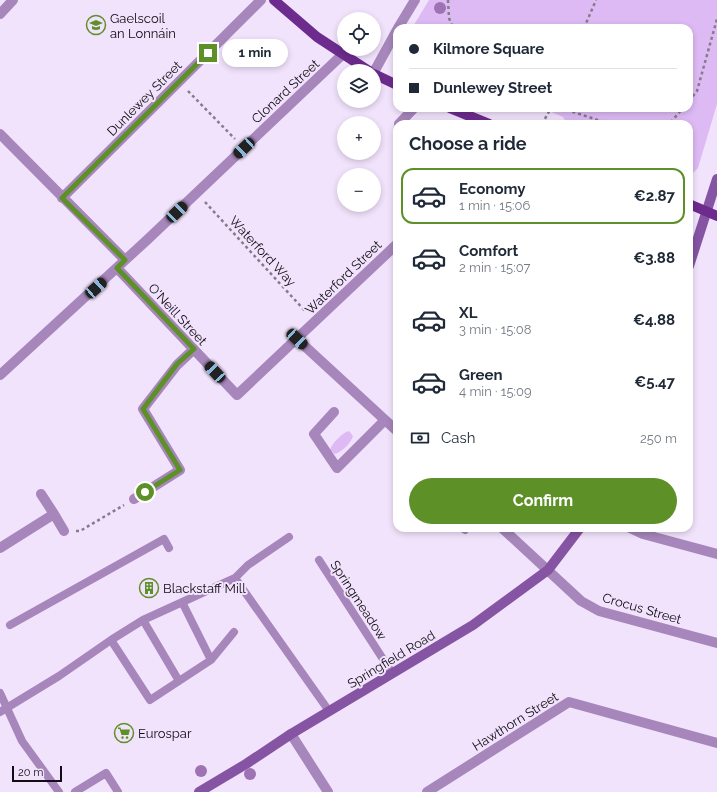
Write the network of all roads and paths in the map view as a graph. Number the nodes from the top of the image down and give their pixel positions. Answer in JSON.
{"nodes":[{"id":1,"x":13,"y":0,"type":"edge"},
{"id":2,"x":261,"y":0,"type":"edge"},
{"id":3,"x":274,"y":0,"type":"edge"},
{"id":4,"x":415,"y":0,"type":"edge"},
{"id":5,"x":448,"y":0,"type":"edge"},
{"id":6,"x":596,"y":0,"type":"edge"},
{"id":7,"x":0,"y":14,"type":"edge"},
{"id":8,"x":717,"y":18,"type":"edge"},
{"id":9,"x":401,"y":24,"type":"edge"},
{"id":10,"x":451,"y":24,"type":"edge"},
{"id":11,"x":586,"y":24,"type":"edge"},
{"id":12,"x":393,"y":38,"type":"edge"},
{"id":13,"x":337,"y":50,"type":"edge"},
{"id":14,"x":341,"y":56,"type":"edge"},
{"id":15,"x":346,"y":56,"type":"edge"},
{"id":16,"x":358,"y":64,"type":"edge"},
{"id":17,"x":379,"y":64,"type":"edge"},
{"id":18,"x":381,"y":77,"type":"edge"},
{"id":19,"x":179,"y":82,"type":"junction"},
{"id":20,"x":393,"y":83,"type":"edge"},
{"id":21,"x":693,"y":96,"type":"edge"},
{"id":22,"x":410,"y":112,"type":"edge"},
{"id":23,"x":460,"y":112,"type":"edge"},
{"id":24,"x":573,"y":112,"type":"edge"},
{"id":25,"x":680,"y":112,"type":"edge"},
{"id":26,"x":402,"y":120,"type":"edge"},
{"id":27,"x":479,"y":120,"type":"edge"},
{"id":28,"x":598,"y":120,"type":"edge"},
{"id":29,"x":673,"y":120,"type":"edge"},
{"id":30,"x":0,"y":134,"type":"edge"},
{"id":31,"x":244,"y":148,"type":"junction"},
{"id":32,"x":717,"y":179,"type":"edge"},
{"id":33,"x":197,"y":193,"type":"junction"},
{"id":34,"x":62,"y":198,"type":"junction"},
{"id":35,"x":693,"y":206,"type":"edge"},
{"id":36,"x":706,"y":211,"type":"junction"},
{"id":37,"x":717,"y":216,"type":"edge"},
{"id":38,"x":393,"y":249,"type":"edge"},
{"id":39,"x":693,"y":253,"type":"edge"},
{"id":40,"x":125,"y":260,"type":"junction"},
{"id":41,"x":117,"y":268,"type":"junction"},
{"id":42,"x":315,"y":322,"type":"junction"},
{"id":43,"x":297,"y":339,"type":"junction"},
{"id":44,"x":194,"y":349,"type":"junction"},
{"id":45,"x":0,"y":376,"type":"edge"},
{"id":46,"x":237,"y":395,"type":"joint"},
{"id":47,"x":334,"y":412,"type":"dead end"},
{"id":48,"x":385,"y":420,"type":"junction"},
{"id":49,"x":393,"y":428,"type":"edge"},
{"id":50,"x":41,"y":494,"type":"dead end"},
{"id":51,"x":134,"y":499,"type":"joint"},
{"id":52,"x":54,"y":514,"type":"junction"},
{"id":53,"x":64,"y":531,"type":"joint"},
{"id":54,"x":506,"y":532,"type":"edge"},
{"id":55,"x":577,"y":532,"type":"edge"},
{"id":56,"x":639,"y":532,"type":"edge"},
{"id":57,"x":289,"y":537,"type":"dead end"},
{"id":58,"x":0,"y":548,"type":"edge"},
{"id":59,"x":169,"y":548,"type":"dead end"},
{"id":60,"x":717,"y":554,"type":"edge"},
{"id":61,"x":319,"y":560,"type":"dead end"},
{"id":62,"x":548,"y":570,"type":"junction"},
{"id":63,"x":235,"y":578,"type":"junction"},
{"id":64,"x":182,"y":602,"type":"junction"},
{"id":65,"x":143,"y":620,"type":"junction"},
{"id":66,"x":10,"y":625,"type":"dead end"},
{"id":67,"x":234,"y":632,"type":"dead end"},
{"id":68,"x":111,"y":640,"type":"junction"},
{"id":69,"x":717,"y":643,"type":"edge"},
{"id":70,"x":211,"y":660,"type":"junction"},
{"id":71,"x":392,"y":673,"type":"junction"},
{"id":72,"x":179,"y":681,"type":"junction"},
{"id":73,"x":0,"y":693,"type":"edge"},
{"id":74,"x":7,"y":707,"type":"junction"},
{"id":75,"x":329,"y":711,"type":"junction"},
{"id":76,"x":0,"y":712,"type":"edge"},
{"id":77,"x":291,"y":734,"type":"junction"},
{"id":78,"x":717,"y":743,"type":"edge"},
{"id":79,"x":59,"y":792,"type":"edge"},
{"id":80,"x":75,"y":792,"type":"edge"},
{"id":81,"x":118,"y":792,"type":"edge"},
{"id":82,"x":199,"y":792,"type":"edge"},
{"id":83,"x":328,"y":792,"type":"edge"},
{"id":84,"x":427,"y":792,"type":"edge"}],
"edges":[{"from":1,"to":7,"type":"street"},
{"from":2,"to":19,"type":"street","name":"Dunlewey Street"},
{"from":3,"to":13,"type":"main road"},
{"from":4,"to":9,"type":"street"},
{"from":5,"to":10,"type":"path"},
{"from":6,"to":11,"type":"path"},
{"from":8,"to":21,"type":"path"},
{"from":12,"to":17,"type":"street"},
{"from":14,"to":31,"type":"street","name":"Clonard Street"},
{"from":15,"to":16,"type":"main road"},
{"from":18,"to":20,"type":"main road"},
{"from":19,"to":31,"type":"path"},
{"from":19,"to":34,"type":"street","name":"Dunlewey Street"},
{"from":22,"to":26,"type":"street"},
{"from":23,"to":27,"type":"main road"},
{"from":24,"to":28,"type":"path"},
{"from":25,"to":29,"type":"path"},
{"from":30,"to":34,"type":"street"},
{"from":31,"to":33,"type":"street","name":"Clonard Street"},
{"from":32,"to":36,"type":"main road"},
{"from":33,"to":40,"type":"street","name":"Clonard Street"},
{"from":33,"to":42,"type":"path","name":"Waterford Way"},
{"from":34,"to":40,"type":"street"},
{"from":35,"to":36,"type":"main road"},
{"from":36,"to":37,"type":"main road"},
{"from":36,"to":39,"type":"main road"},
{"from":38,"to":42,"type":"street","name":"Waterford Street"},
{"from":40,"to":41,"type":"street","name":"Clonard Street"},
{"from":41,"to":44,"type":"street","name":"O'Neill Street"},
{"from":41,"to":45,"type":"street","name":"Clonard Street"},
{"from":42,"to":43,"type":"street","name":"Waterford Street"},
{"from":43,"to":46,"type":"street","name":"Waterford Street"},
{"from":43,"to":48,"type":"street"},
{"from":44,"to":46,"type":"street","name":"O'Neill Street"},
{"from":44,"to":51,"type":"street"},
{"from":47,"to":48,"type":"street"},
{"from":48,"to":49,"type":"street"},
{"from":50,"to":52,"type":"street"},
{"from":51,"to":53,"type":"path"},
{"from":52,"to":53,"type":"street"},
{"from":52,"to":58,"type":"street"},
{"from":54,"to":62,"type":"street","name":"Crocus Street"},
{"from":55,"to":62,"type":"main road","name":"Springfield Road"},
{"from":56,"to":60,"type":"street"},
{"from":57,"to":63,"type":"lane"},
{"from":59,"to":66,"type":"lane"},
{"from":61,"to":71,"type":"lane","name":"Springmeadow"},
{"from":62,"to":69,"type":"street","name":"Crocus Street"},
{"from":62,"to":71,"type":"main road","name":"Springfield Road"},
{"from":63,"to":64,"type":"lane"},
{"from":63,"to":75,"type":"lane"},
{"from":64,"to":65,"type":"lane"},
{"from":64,"to":70,"type":"lane"},
{"from":65,"to":68,"type":"lane"},
{"from":65,"to":72,"type":"lane"},
{"from":67,"to":70,"type":"lane"},
{"from":68,"to":72,"type":"lane"},
{"from":68,"to":74,"type":"lane"},
{"from":70,"to":72,"type":"lane"},
{"from":71,"to":75,"type":"main road","name":"Springfield Road"},
{"from":73,"to":74,"type":"lane"},
{"from":74,"to":76,"type":"lane"},
{"from":74,"to":79,"type":"lane"},
{"from":75,"to":77,"type":"main road","name":"Springfield Road"},
{"from":77,"to":82,"type":"main road","name":"Springfield Road"},
{"from":77,"to":83,"type":"street"},
{"from":78,"to":84,"type":"street","name":"Hawthorn Street"},
{"from":80,"to":81,"type":"lane"}]}
